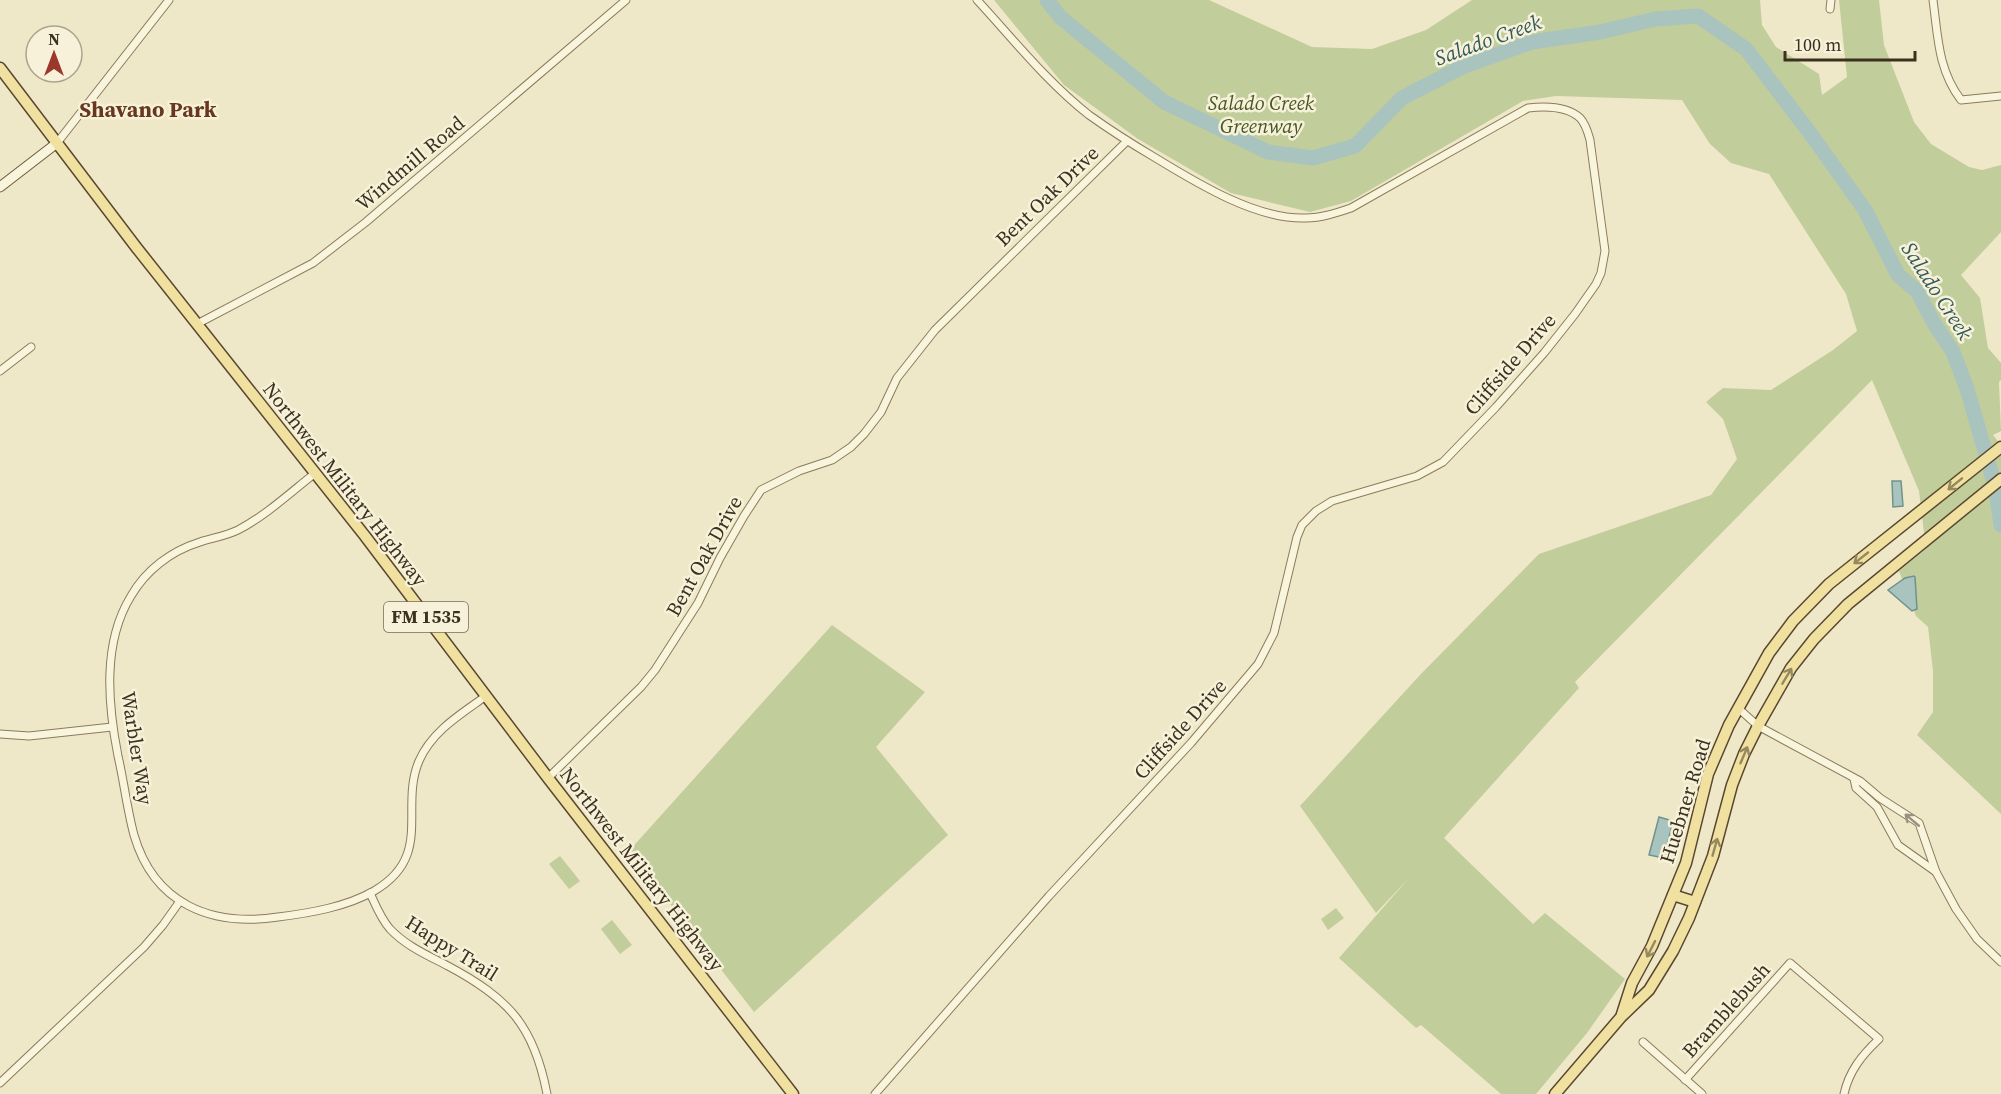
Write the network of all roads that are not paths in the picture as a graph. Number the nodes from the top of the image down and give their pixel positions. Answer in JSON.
{"nodes":[{"id":1,"x":169,"y":0,"type":"edge"},
{"id":2,"x":626,"y":0,"type":"edge"},
{"id":3,"x":977,"y":0,"type":"edge"},
{"id":4,"x":1831,"y":0,"type":"edge"},
{"id":5,"x":1933,"y":0,"type":"edge"},
{"id":6,"x":1830,"y":9,"type":"dead end"},
{"id":7,"x":0,"y":68,"type":"edge"},
{"id":8,"x":2001,"y":96,"type":"edge"},
{"id":9,"x":1127,"y":141,"type":"junction"},
{"id":10,"x":57,"y":143,"type":"junction"},
{"id":11,"x":0,"y":187,"type":"edge"},
{"id":12,"x":197,"y":324,"type":"junction"},
{"id":13,"x":31,"y":347,"type":"dead end"},
{"id":14,"x":0,"y":370,"type":"edge"},
{"id":15,"x":2001,"y":447,"type":"edge"},
{"id":16,"x":314,"y":474,"type":"junction"},
{"id":17,"x":2001,"y":479,"type":"edge"},
{"id":18,"x":486,"y":696,"type":"junction"},
{"id":19,"x":1738,"y":708,"type":"junction"},
{"id":20,"x":1758,"y":726,"type":"junction"},
{"id":21,"x":112,"y":727,"type":"junction"},
{"id":22,"x":0,"y":734,"type":"edge"},
{"id":23,"x":548,"y":778,"type":"junction"},
{"id":24,"x":1854,"y":779,"type":"junction"},
{"id":25,"x":1936,"y":872,"type":"junction"},
{"id":26,"x":370,"y":893,"type":"junction"},
{"id":27,"x":1673,"y":895,"type":"junction"},
{"id":28,"x":180,"y":901,"type":"junction"},
{"id":29,"x":1695,"y":902,"type":"junction"},
{"id":30,"x":2001,"y":962,"type":"edge"},
{"id":31,"x":1621,"y":1017,"type":"junction"},
{"id":32,"x":1643,"y":1042,"type":"dead end"},
{"id":33,"x":1685,"y":1080,"type":"junction"},
{"id":34,"x":0,"y":1083,"type":"edge"},
{"id":35,"x":547,"y":1094,"type":"edge"},
{"id":36,"x":793,"y":1094,"type":"edge"},
{"id":37,"x":875,"y":1094,"type":"edge"},
{"id":38,"x":1555,"y":1094,"type":"edge"},
{"id":39,"x":1702,"y":1094,"type":"edge"},
{"id":40,"x":1844,"y":1094,"type":"edge"}],
"edges":[{"from":1,"to":10,"type":"street"},
{"from":2,"to":12,"type":"street","name":"Windmill Road"},
{"from":3,"to":9,"type":"street","name":"Cliffside Drive"},
{"from":4,"to":6,"type":"street"},
{"from":5,"to":8,"type":"street"},
{"from":7,"to":10,"type":"main road","name":"Northwest Military Highway","number":"FM 1535"},
{"from":9,"to":23,"type":"street","name":"Bent Oak Drive"},
{"from":9,"to":37,"type":"street","name":"Cliffside Drive"},
{"from":10,"to":11,"type":"main road"},
{"from":10,"to":12,"type":"main road","name":"Northwest Military Highway","number":"FM 1535"},
{"from":12,"to":16,"type":"main road","name":"Northwest Military Highway","number":"FM 1535"},
{"from":13,"to":14,"type":"street"},
{"from":15,"to":19,"type":"main road","name":"Huebner Road","one_way":true},
{"from":16,"to":18,"type":"main road","name":"Northwest Military Highway","number":"FM 1535"},
{"from":16,"to":21,"type":"street","name":"Warbler Way"},
{"from":20,"to":17,"type":"main road","name":"Huebner Road","one_way":true},
{"from":18,"to":23,"type":"main road","name":"Northwest Military Highway","number":"FM 1535"},
{"from":18,"to":26,"type":"street","name":"Warbler Way"},
{"from":19,"to":20,"type":"street"},
{"from":19,"to":27,"type":"main road","name":"Huebner Road"},
{"from":20,"to":24,"type":"street"},
{"from":29,"to":20,"type":"main road","name":"Huebner Road","one_way":true},
{"from":21,"to":22,"type":"street"},
{"from":21,"to":28,"type":"street","name":"Warbler Way"},
{"from":23,"to":36,"type":"main road","name":"Northwest Military Highway","number":"FM 1535"},
{"from":24,"to":25,"type":"street"},
{"from":25,"to":24,"type":"street","one_way":true},
{"from":25,"to":30,"type":"street"},
{"from":26,"to":28,"type":"street","name":"Warbler Way"},
{"from":26,"to":35,"type":"street","name":"Happy Trail"},
{"from":27,"to":29,"type":"main road"},
{"from":27,"to":31,"type":"main road","name":"Huebner Road","one_way":true},
{"from":28,"to":34,"type":"street"},
{"from":29,"to":31,"type":"main road","name":"Huebner Road"},
{"from":31,"to":38,"type":"main road","name":"Huebner Road"},
{"from":32,"to":33,"type":"street"},
{"from":33,"to":39,"type":"street"},
{"from":33,"to":40,"type":"street","name":"Bramblebush"}]}
